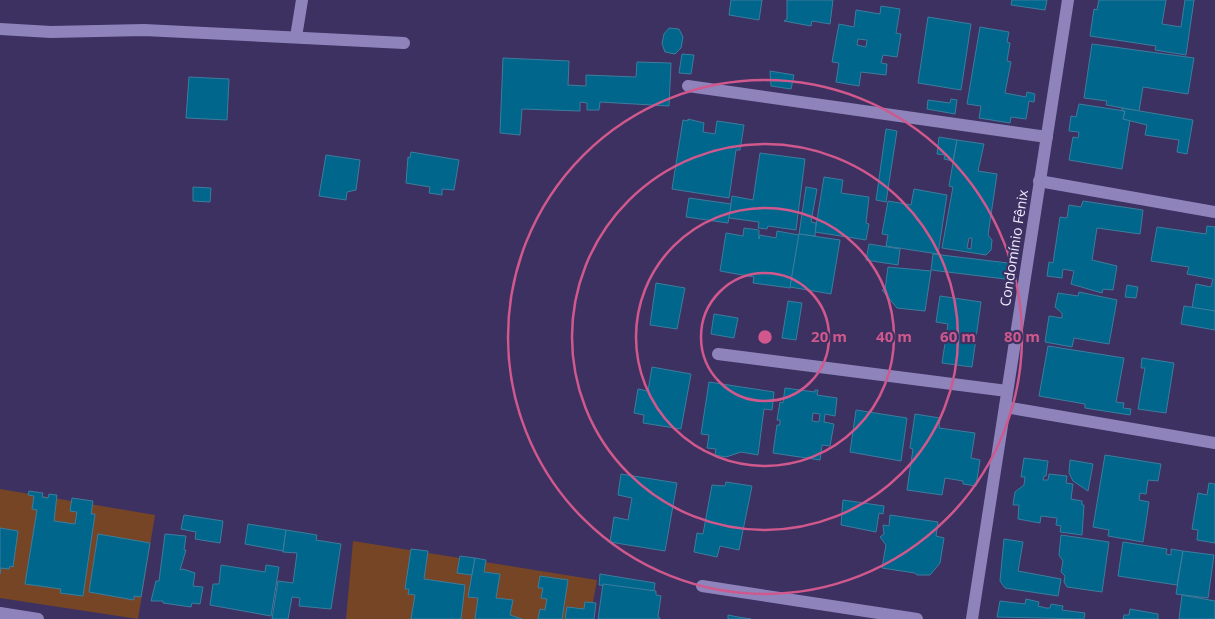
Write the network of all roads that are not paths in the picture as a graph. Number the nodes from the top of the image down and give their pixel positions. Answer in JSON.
{"nodes":[{"id":1,"x":302,"y":0,"type":"edge"},
{"id":2,"x":1068,"y":0,"type":"edge"},
{"id":3,"x":0,"y":29,"type":"edge"},
{"id":4,"x":296,"y":37,"type":"junction"},
{"id":5,"x":404,"y":44,"type":"dead end"},
{"id":6,"x":688,"y":86,"type":"dead end"},
{"id":7,"x":1047,"y":137,"type":"junction"},
{"id":8,"x":1039,"y":181,"type":"junction"},
{"id":9,"x":1215,"y":212,"type":"edge"},
{"id":10,"x":718,"y":354,"type":"dead end"},
{"id":11,"x":1008,"y":392,"type":"junction"},
{"id":12,"x":1005,"y":407,"type":"junction"},
{"id":13,"x":1215,"y":443,"type":"edge"},
{"id":14,"x":702,"y":586,"type":"dead end"},
{"id":15,"x":0,"y":613,"type":"edge"},
{"id":16,"x":38,"y":619,"type":"edge"},
{"id":17,"x":917,"y":619,"type":"edge"},
{"id":18,"x":972,"y":619,"type":"edge"}],
"edges":[{"from":1,"to":4,"type":"street"},
{"from":2,"to":7,"type":"street","name":"Condomínio Fênix"},
{"from":3,"to":4,"type":"street"},
{"from":4,"to":5,"type":"street"},
{"from":6,"to":7,"type":"street"},
{"from":7,"to":8,"type":"street","name":"Condomínio Fênix"},
{"from":8,"to":9,"type":"street"},
{"from":8,"to":11,"type":"street","name":"Condomínio Fênix"},
{"from":10,"to":11,"type":"street"},
{"from":11,"to":12,"type":"street","name":"Condomínio Fênix"},
{"from":12,"to":13,"type":"street"},
{"from":12,"to":18,"type":"street","name":"Condomínio Fênix"},
{"from":14,"to":17,"type":"street"},
{"from":15,"to":16,"type":"street"}]}
